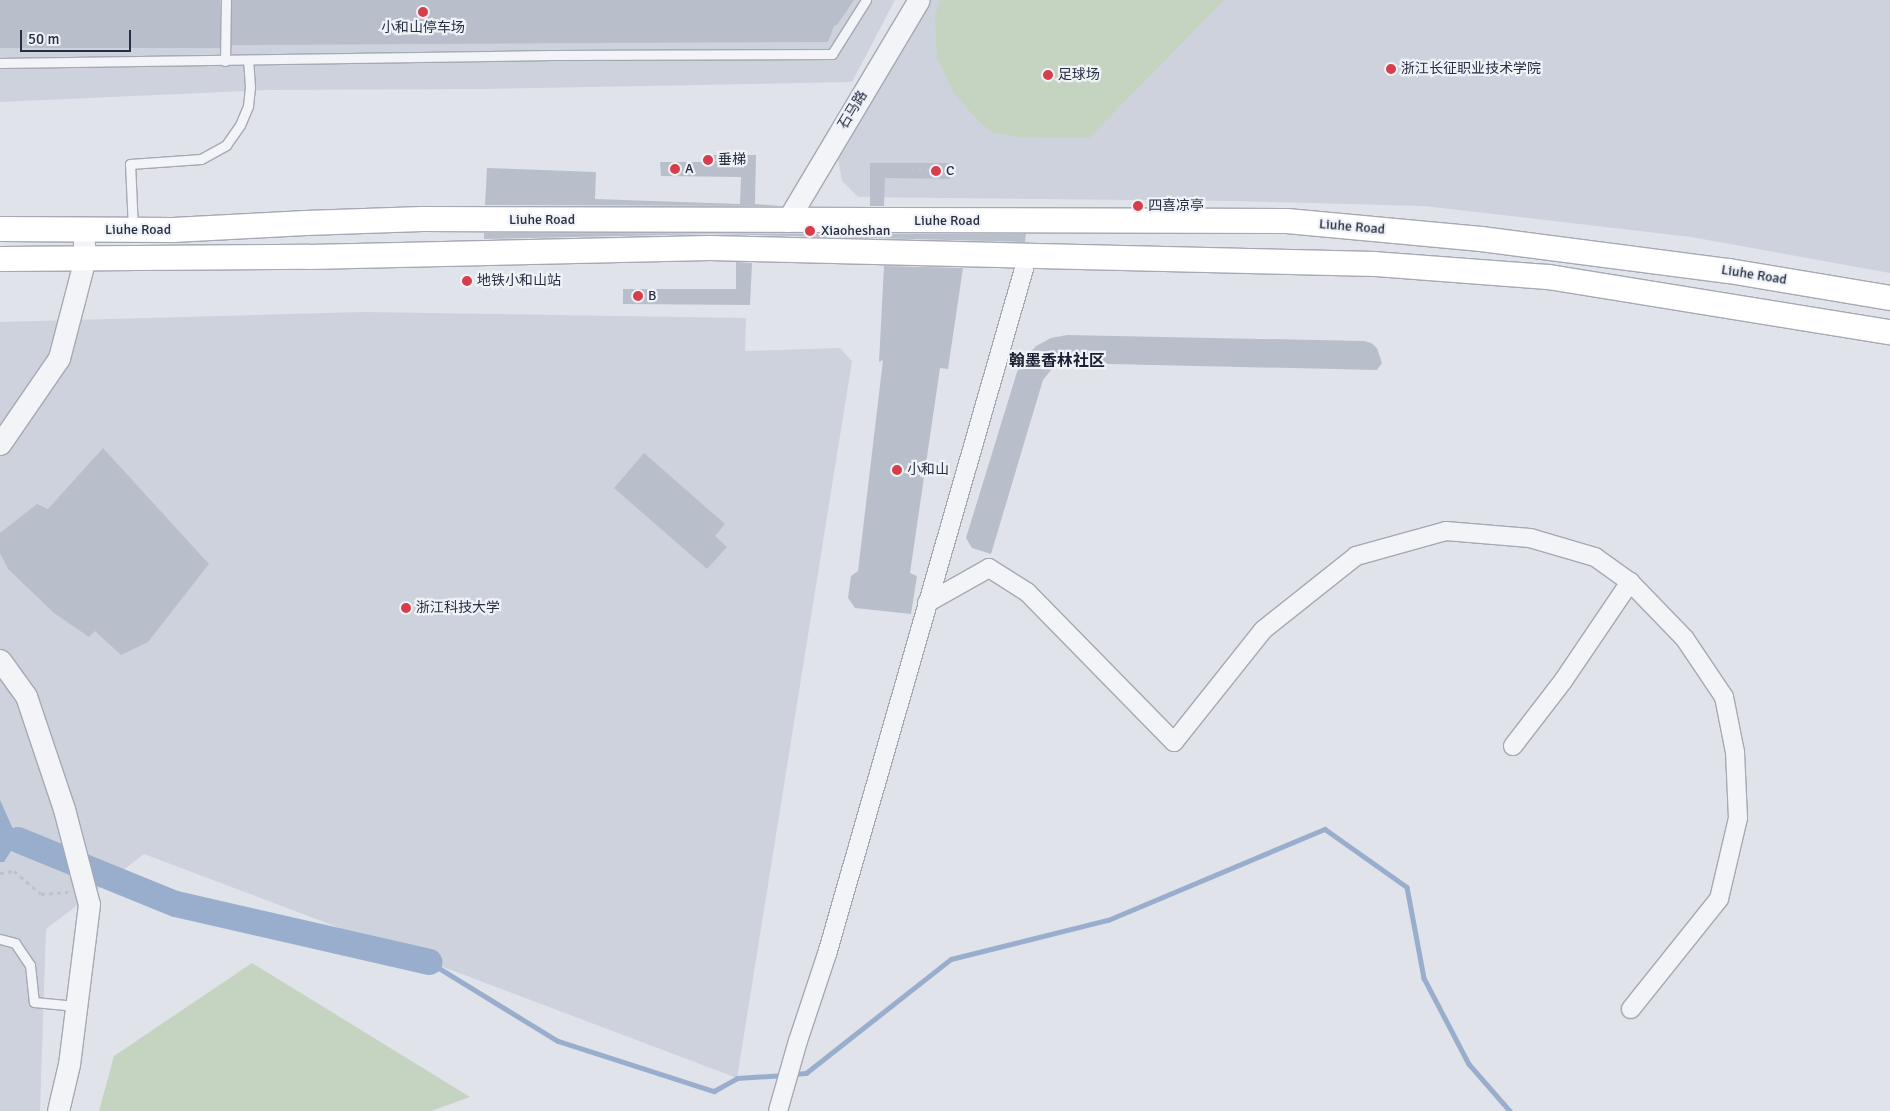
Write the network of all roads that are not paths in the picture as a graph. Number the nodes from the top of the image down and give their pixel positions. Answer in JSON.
{"nodes":[{"id":1,"x":226,"y":0,"type":"edge"},
{"id":2,"x":866,"y":0,"type":"edge"},
{"id":3,"x":919,"y":0,"type":"edge"},
{"id":4,"x":225,"y":61,"type":"junction"},
{"id":5,"x":248,"y":61,"type":"junction"},
{"id":6,"x":0,"y":63,"type":"edge"},
{"id":7,"x":787,"y":221,"type":"junction"},
{"id":8,"x":0,"y":229,"type":"edge"},
{"id":9,"x":83,"y":230,"type":"junction"},
{"id":10,"x":133,"y":230,"type":"junction"},
{"id":11,"x":1028,"y":255,"type":"junction"},
{"id":12,"x":85,"y":258,"type":"junction"},
{"id":13,"x":0,"y":259,"type":"edge"},
{"id":14,"x":1890,"y":298,"type":"edge"},
{"id":15,"x":1890,"y":332,"type":"edge"},
{"id":16,"x":0,"y":444,"type":"edge"},
{"id":17,"x":1630,"y":582,"type":"junction"},
{"id":18,"x":927,"y":603,"type":"junction"},
{"id":19,"x":0,"y":660,"type":"edge"},
{"id":20,"x":1513,"y":746,"type":"dead end"},
{"id":21,"x":0,"y":939,"type":"edge"},
{"id":22,"x":76,"y":1006,"type":"junction"},
{"id":23,"x":1630,"y":1009,"type":"dead end"},
{"id":24,"x":58,"y":1111,"type":"edge"},
{"id":25,"x":778,"y":1111,"type":"edge"}],
"edges":[{"from":1,"to":4,"type":"lane"},
{"from":2,"to":5,"type":"lane"},
{"from":3,"to":7,"type":"street","name":"石马路"},
{"from":4,"to":5,"type":"lane"},
{"from":4,"to":6,"type":"lane"},
{"from":5,"to":10,"type":"lane"},
{"from":7,"to":10,"type":"main road","name":"Liuhe Road"},
{"from":7,"to":14,"type":"main road","name":"Liuhe Road"},
{"from":8,"to":9,"type":"main road","name":"Liuhe Road"},
{"from":9,"to":10,"type":"main road","name":"Liuhe Road"},
{"from":9,"to":12,"type":"street"},
{"from":11,"to":12,"type":"main road","name":"Liuhe Road"},
{"from":11,"to":15,"type":"main road","name":"Liuhe Road"},
{"from":11,"to":18,"type":"street"},
{"from":12,"to":13,"type":"main road","name":"Liuhe Road"},
{"from":12,"to":16,"type":"street"},
{"from":17,"to":18,"type":"street"},
{"from":17,"to":20,"type":"street"},
{"from":17,"to":23,"type":"street"},
{"from":18,"to":25,"type":"street"},
{"from":19,"to":22,"type":"street"},
{"from":21,"to":22,"type":"lane"},
{"from":22,"to":24,"type":"street"}]}
